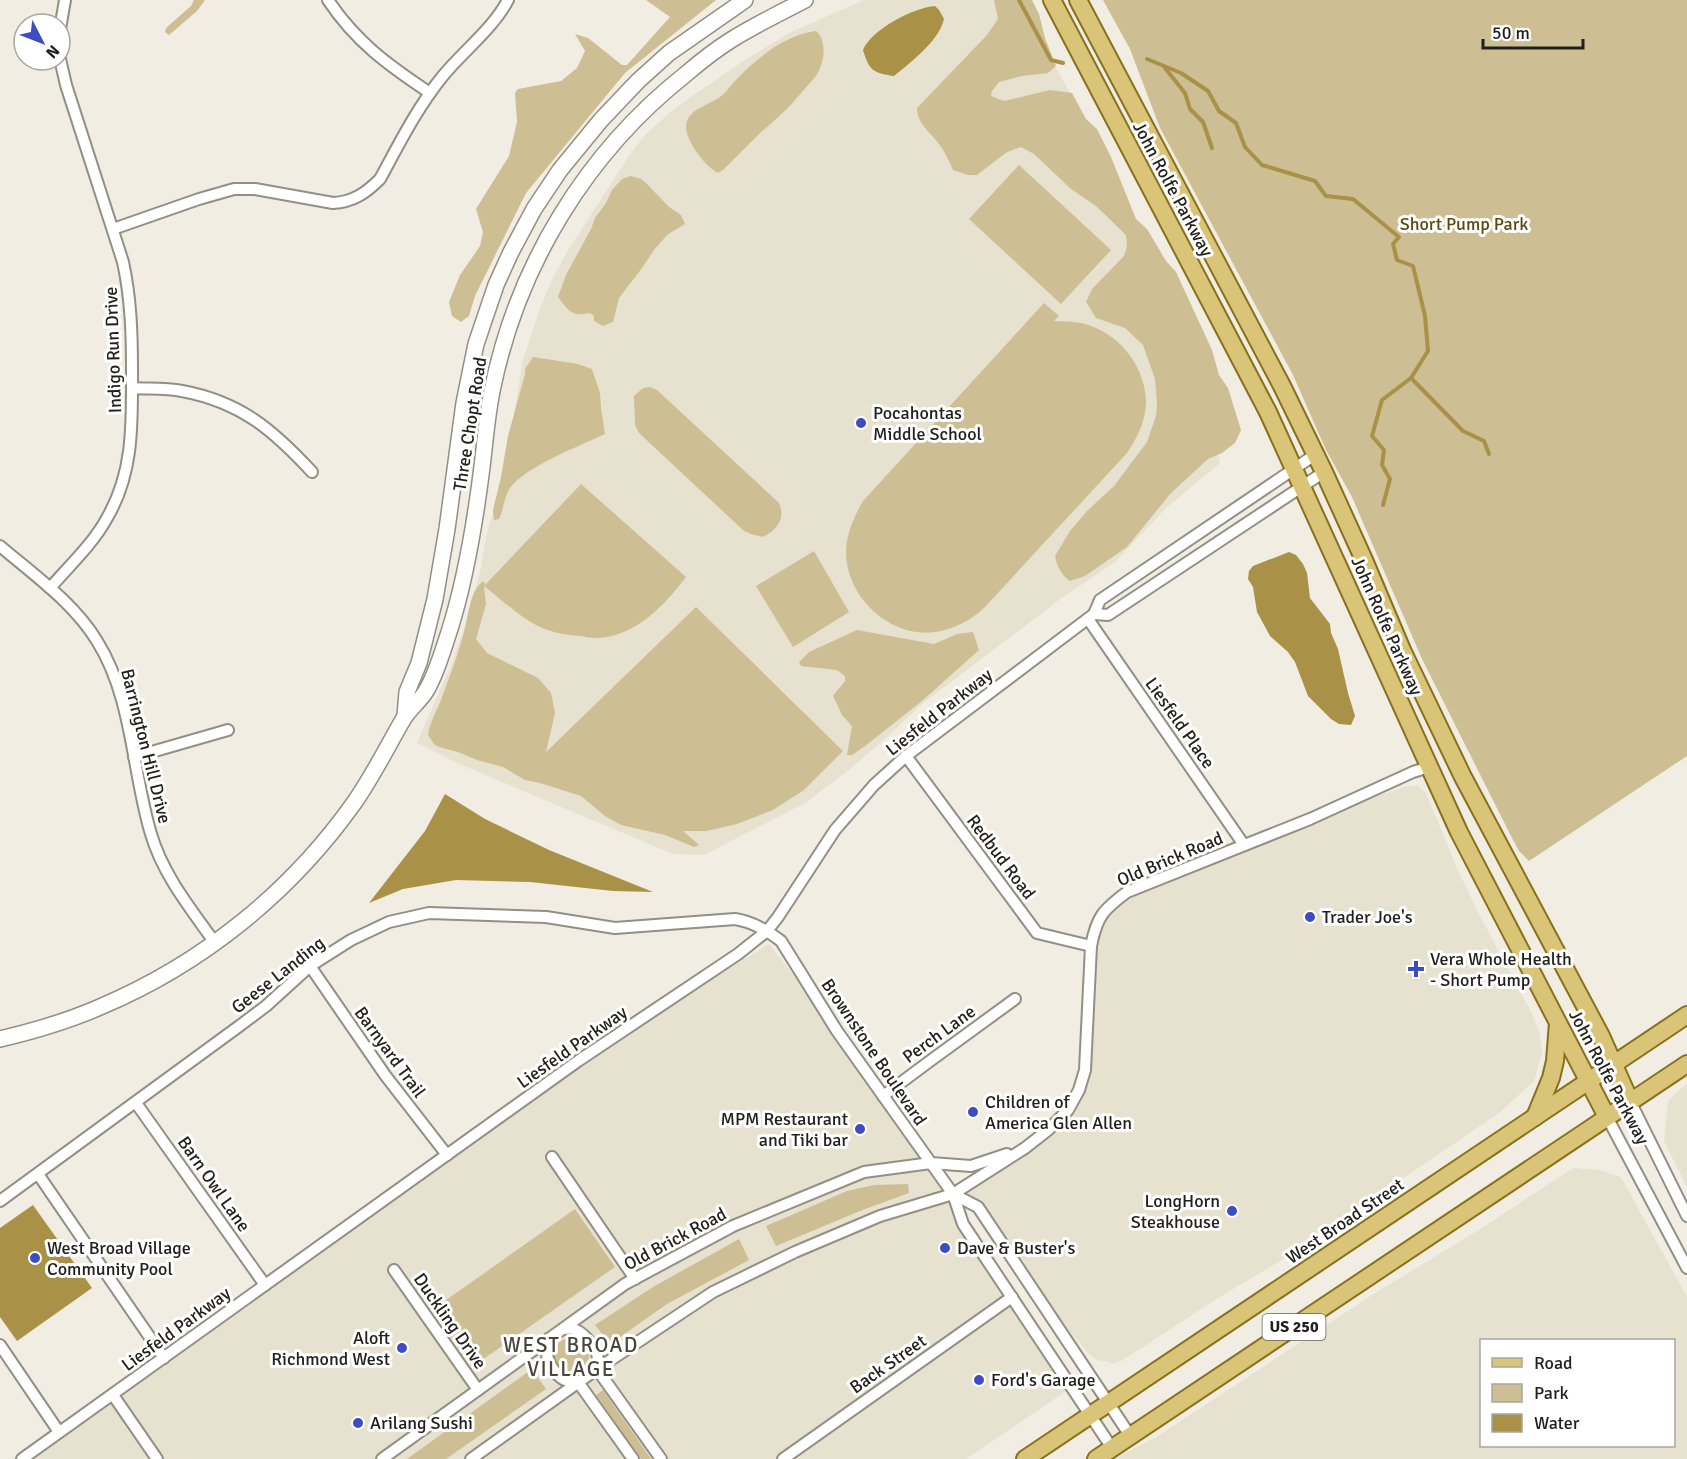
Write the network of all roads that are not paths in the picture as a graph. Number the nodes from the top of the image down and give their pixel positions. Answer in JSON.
{"nodes":[{"id":1,"x":328,"y":0,"type":"edge"},
{"id":2,"x":508,"y":0,"type":"edge"},
{"id":3,"x":745,"y":0,"type":"edge"},
{"id":4,"x":805,"y":0,"type":"edge"},
{"id":5,"x":1052,"y":0,"type":"edge"},
{"id":6,"x":1078,"y":0,"type":"edge"},
{"id":7,"x":63,"y":72,"type":"edge"},
{"id":8,"x":430,"y":93,"type":"junction"},
{"id":9,"x":113,"y":229,"type":"junction"},
{"id":10,"x":132,"y":388,"type":"junction"},
{"id":11,"x":1316,"y":454,"type":"junction"},
{"id":12,"x":1294,"y":469,"type":"junction"},
{"id":13,"x":312,"y":472,"type":"dead end"},
{"id":14,"x":1324,"y":472,"type":"junction"},
{"id":15,"x":1302,"y":486,"type":"junction"},
{"id":16,"x":0,"y":546,"type":"edge"},
{"id":17,"x":50,"y":588,"type":"junction"},
{"id":18,"x":1091,"y":617,"type":"junction"},
{"id":19,"x":405,"y":716,"type":"junction"},
{"id":20,"x":228,"y":730,"type":"dead end"},
{"id":21,"x":906,"y":756,"type":"junction"},
{"id":22,"x":134,"y":757,"type":"junction"},
{"id":23,"x":1429,"y":766,"type":"junction"},
{"id":24,"x":1244,"y":845,"type":"junction"},
{"id":25,"x":767,"y":931,"type":"junction"},
{"id":26,"x":215,"y":944,"type":"junction"},
{"id":27,"x":1091,"y":946,"type":"junction"},
{"id":28,"x":309,"y":966,"type":"junction"},
{"id":29,"x":1015,"y":999,"type":"dead end"},
{"id":30,"x":1687,"y":1015,"type":"edge"},
{"id":31,"x":1558,"y":1023,"type":"junction"},
{"id":32,"x":0,"y":1039,"type":"edge"},
{"id":33,"x":1687,"y":1064,"type":"edge"},
{"id":34,"x":1615,"y":1065,"type":"junction"},
{"id":35,"x":1589,"y":1082,"type":"junction"},
{"id":36,"x":883,"y":1096,"type":"junction"},
{"id":37,"x":1630,"y":1101,"type":"junction"},
{"id":38,"x":136,"y":1103,"type":"junction"},
{"id":39,"x":1534,"y":1117,"type":"junction"},
{"id":40,"x":1607,"y":1117,"type":"junction"},
{"id":41,"x":1025,"y":1148,"type":"junction"},
{"id":42,"x":447,"y":1155,"type":"junction"},
{"id":43,"x":552,"y":1158,"type":"dead end"},
{"id":44,"x":931,"y":1163,"type":"junction"},
{"id":45,"x":38,"y":1174,"type":"junction"},
{"id":46,"x":953,"y":1194,"type":"junction"},
{"id":47,"x":0,"y":1201,"type":"edge"},
{"id":48,"x":1687,"y":1216,"type":"edge"},
{"id":49,"x":1687,"y":1268,"type":"edge"},
{"id":50,"x":394,"y":1270,"type":"dead end"},
{"id":51,"x":635,"y":1279,"type":"junction"},
{"id":52,"x":265,"y":1285,"type":"junction"},
{"id":53,"x":1012,"y":1297,"type":"junction"},
{"id":54,"x":563,"y":1329,"type":"junction"},
{"id":55,"x":548,"y":1339,"type":"junction"},
{"id":56,"x":0,"y":1345,"type":"edge"},
{"id":57,"x":164,"y":1358,"type":"junction"},
{"id":58,"x":597,"y":1369,"type":"junction"},
{"id":59,"x":578,"y":1382,"type":"junction"},
{"id":60,"x":478,"y":1390,"type":"junction"},
{"id":61,"x":113,"y":1395,"type":"junction"},
{"id":62,"x":1109,"y":1403,"type":"junction"},
{"id":63,"x":1090,"y":1415,"type":"junction"},
{"id":64,"x":59,"y":1432,"type":"junction"},
{"id":65,"x":1131,"y":1437,"type":"junction"},
{"id":66,"x":1113,"y":1448,"type":"junction"},
{"id":67,"x":22,"y":1459,"type":"edge"},
{"id":68,"x":157,"y":1459,"type":"edge"},
{"id":69,"x":382,"y":1459,"type":"edge"},
{"id":70,"x":471,"y":1459,"type":"edge"},
{"id":71,"x":633,"y":1459,"type":"edge"},
{"id":72,"x":661,"y":1459,"type":"edge"},
{"id":73,"x":783,"y":1459,"type":"edge"},
{"id":74,"x":1024,"y":1459,"type":"edge"},
{"id":75,"x":1096,"y":1459,"type":"edge"}],
"edges":[{"from":1,"to":8,"type":"street"},
{"from":2,"to":8,"type":"street"},
{"from":3,"to":19,"type":"main road","name":"Three Chopt Road"},
{"from":4,"to":19,"type":"main road","name":"Three Chopt Road"},
{"from":5,"to":12,"type":"main road","name":"John Rolfe Parkway"},
{"from":6,"to":11,"type":"main road","name":"John Rolfe Parkway"},
{"from":7,"to":9,"type":"street","name":"Indigo Run Drive"},
{"from":8,"to":9,"type":"street"},
{"from":9,"to":10,"type":"street","name":"Indigo Run Drive"},
{"from":10,"to":13,"type":"street"},
{"from":10,"to":17,"type":"street","name":"Indigo Run Drive"},
{"from":11,"to":12,"type":"street","name":"Liesfeld Parkway"},
{"from":11,"to":14,"type":"main road","name":"John Rolfe Parkway"},
{"from":12,"to":15,"type":"main road","name":"John Rolfe Parkway"},
{"from":12,"to":18,"type":"street","name":"Liesfeld Parkway"},
{"from":14,"to":15,"type":"street","name":"Liesfeld Parkway"},
{"from":14,"to":34,"type":"main road","name":"John Rolfe Parkway"},
{"from":15,"to":18,"type":"street","name":"Liesfeld Parkway"},
{"from":15,"to":23,"type":"main road","name":"John Rolfe Parkway"},
{"from":16,"to":17,"type":"street","name":"Barrington Hill Drive"},
{"from":17,"to":22,"type":"street","name":"Barrington Hill Drive"},
{"from":18,"to":21,"type":"street","name":"Liesfeld Parkway"},
{"from":18,"to":24,"type":"street","name":"Liesfeld Place"},
{"from":19,"to":26,"type":"main road","name":"Three Chopt Road"},
{"from":20,"to":22,"type":"street"},
{"from":21,"to":25,"type":"street","name":"Liesfeld Parkway"},
{"from":21,"to":27,"type":"street","name":"Redbud Road"},
{"from":22,"to":26,"type":"street","name":"Barrington Hill Drive"},
{"from":23,"to":24,"type":"street","name":"Old Brick Road"},
{"from":23,"to":31,"type":"main road","name":"John Rolfe Parkway"},
{"from":24,"to":27,"type":"street","name":"Old Brick Road"},
{"from":25,"to":28,"type":"street","name":"Geese Landing"},
{"from":25,"to":36,"type":"street","name":"Brownstone Boulevard"},
{"from":25,"to":42,"type":"street","name":"Liesfeld Parkway"},
{"from":26,"to":32,"type":"main road","name":"Three Chopt Road"},
{"from":27,"to":41,"type":"street","name":"Old Brick Road"},
{"from":28,"to":38,"type":"street","name":"Geese Landing"},
{"from":28,"to":42,"type":"street","name":"Barnyard Trail"},
{"from":29,"to":36,"type":"street","name":"Perch Lane"},
{"from":30,"to":34,"type":"main road","name":"West Broad Street","number":"US 250"},
{"from":31,"to":35,"type":"main road","name":"John Rolfe Parkway"},
{"from":31,"to":39,"type":"main road"},
{"from":33,"to":37,"type":"main road","number":"US 250"},
{"from":34,"to":35,"type":"main road","name":"West Broad Street","number":"US 250"},
{"from":34,"to":37,"type":"main road","name":"John Rolfe Parkway"},
{"from":35,"to":39,"type":"main road","name":"West Broad Street","number":"US 250"},
{"from":35,"to":40,"type":"main road","name":"John Rolfe Parkway"},
{"from":36,"to":44,"type":"street","name":"Brownstone Boulevard"},
{"from":37,"to":40,"type":"main road","number":"US 250"},
{"from":37,"to":48,"type":"street","name":"John Rolfe Parkway"},
{"from":38,"to":45,"type":"street","name":"Geese Landing"},
{"from":38,"to":52,"type":"street","name":"Barn Owl Lane"},
{"from":39,"to":62,"type":"main road","name":"West Broad Street","number":"US 250"},
{"from":40,"to":49,"type":"street","name":"John Rolfe Parkway"},
{"from":40,"to":65,"type":"main road","number":"US 250"},
{"from":41,"to":44,"type":"street","name":"Old Brick Road"},
{"from":41,"to":46,"type":"street","name":"Old Brick Road"},
{"from":42,"to":52,"type":"street","name":"Liesfeld Parkway"},
{"from":43,"to":51,"type":"street"},
{"from":44,"to":46,"type":"street","name":"Brownstone Boulevard"},
{"from":44,"to":51,"type":"street","name":"Old Brick Road"},
{"from":45,"to":47,"type":"street","name":"Geese Landing"},
{"from":45,"to":57,"type":"street"},
{"from":46,"to":53,"type":"street","name":"Brownstone Boulevard"},
{"from":46,"to":58,"type":"street","name":"Old Brick Road"},
{"from":46,"to":62,"type":"street","name":"Brownstone Boulevard"},
{"from":50,"to":60,"type":"street","name":"Duckling Drive"},
{"from":51,"to":54,"type":"street","name":"Old Brick Road"},
{"from":52,"to":57,"type":"street","name":"Liesfeld Parkway"},
{"from":53,"to":63,"type":"street","name":"Brownstone Boulevard"},
{"from":53,"to":73,"type":"street","name":"Back Street"},
{"from":54,"to":55,"type":"street","name":"Old Brick Road"},
{"from":54,"to":58,"type":"street"},
{"from":55,"to":59,"type":"street"},
{"from":55,"to":60,"type":"street","name":"Old Brick Road"},
{"from":56,"to":64,"type":"street"},
{"from":57,"to":61,"type":"street","name":"Liesfeld Parkway"},
{"from":58,"to":59,"type":"street","name":"Old Brick Road"},
{"from":58,"to":72,"type":"street"},
{"from":59,"to":70,"type":"street","name":"Old Brick Road"},
{"from":59,"to":71,"type":"street"},
{"from":60,"to":69,"type":"street","name":"Old Brick Road"},
{"from":61,"to":64,"type":"street","name":"Liesfeld Parkway"},
{"from":61,"to":68,"type":"street"},
{"from":62,"to":63,"type":"main road","name":"West Broad Street","number":"US 250"},
{"from":62,"to":65,"type":"street","name":"Brownstone Boulevard"},
{"from":63,"to":66,"type":"street","name":"Brownstone Boulevard"},
{"from":63,"to":74,"type":"main road","name":"West Broad Street","number":"US 250"},
{"from":64,"to":67,"type":"street","name":"Liesfeld Parkway"},
{"from":65,"to":66,"type":"main road","number":"US 250"},
{"from":66,"to":75,"type":"main road","number":"US 250"}]}
